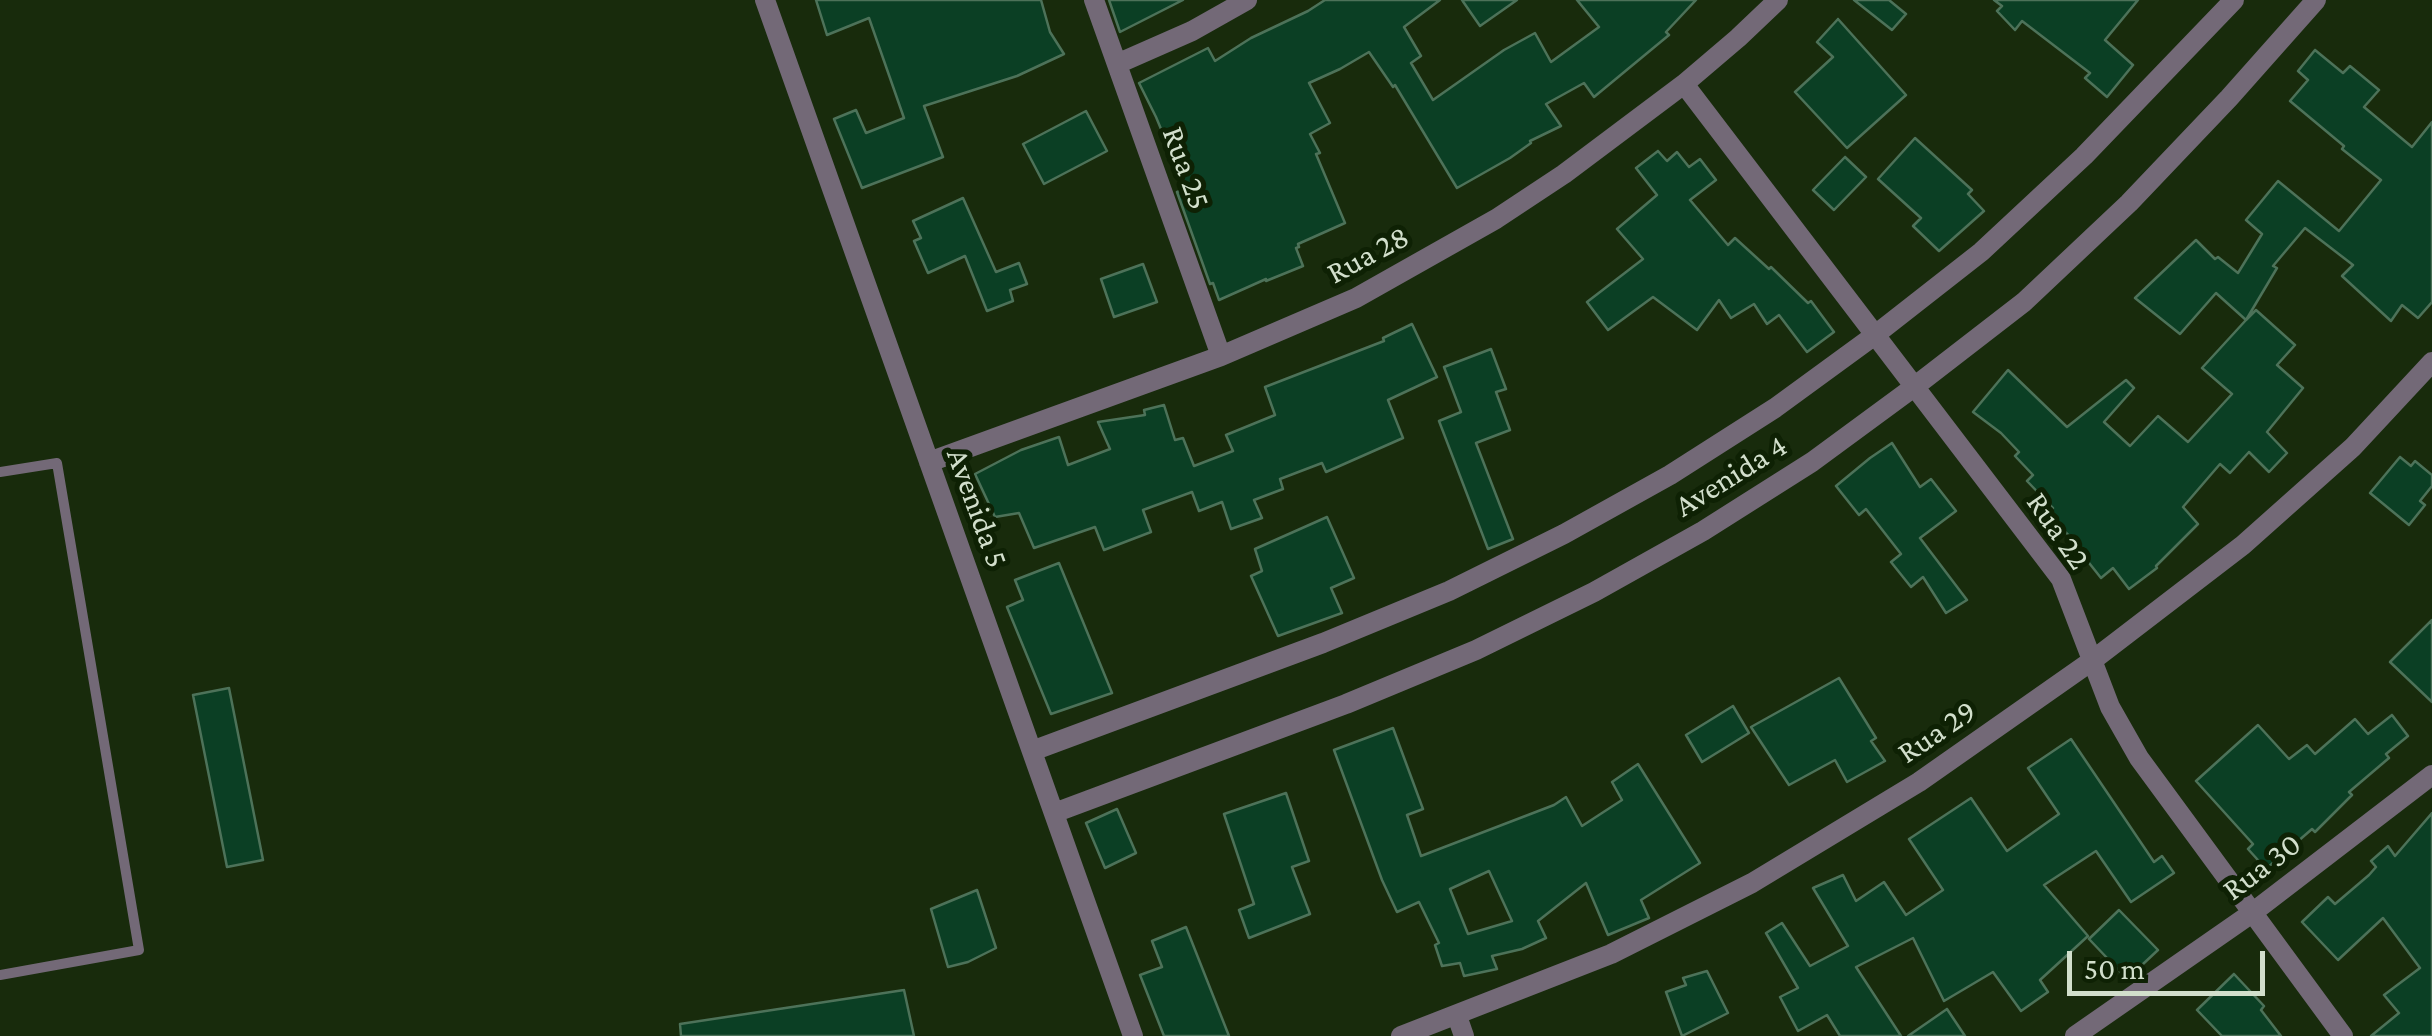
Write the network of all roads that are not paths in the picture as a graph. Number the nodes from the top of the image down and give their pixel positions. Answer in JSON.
{"nodes":[{"id":1,"x":765,"y":0,"type":"edge"},
{"id":2,"x":1094,"y":0,"type":"edge"},
{"id":3,"x":1246,"y":0,"type":"edge"},
{"id":4,"x":1778,"y":0,"type":"edge"},
{"id":5,"x":2234,"y":0,"type":"edge"},
{"id":6,"x":2316,"y":0,"type":"edge"},
{"id":7,"x":1116,"y":64,"type":"junction"},
{"id":8,"x":1684,"y":84,"type":"junction"},
{"id":9,"x":1874,"y":335,"type":"junction"},
{"id":10,"x":1221,"y":356,"type":"junction"},
{"id":11,"x":2432,"y":362,"type":"edge"},
{"id":12,"x":1914,"y":387,"type":"junction"},
{"id":13,"x":930,"y":462,"type":"junction"},
{"id":14,"x":0,"y":472,"type":"edge"},
{"id":15,"x":2092,"y":660,"type":"junction"},
{"id":16,"x":1032,"y":751,"type":"junction"},
{"id":17,"x":2432,"y":775,"type":"edge"},
{"id":18,"x":1054,"y":812,"type":"junction"},
{"id":19,"x":2252,"y":913,"type":"junction"},
{"id":20,"x":0,"y":974,"type":"edge"},
{"id":21,"x":1460,"y":1026,"type":"edge"},
{"id":22,"x":1128,"y":1029,"type":"edge"},
{"id":23,"x":1401,"y":1036,"type":"edge"},
{"id":24,"x":2075,"y":1036,"type":"edge"},
{"id":25,"x":2343,"y":1036,"type":"edge"}],
"edges":[{"from":1,"to":13,"type":"street","name":"Avenida 5"},
{"from":2,"to":7,"type":"street","name":"Rua 25"},
{"from":3,"to":7,"type":"street"},
{"from":4,"to":8,"type":"street","name":"Rua 28"},
{"from":5,"to":9,"type":"street","name":"Avenida 4"},
{"from":6,"to":12,"type":"street","name":"Avenida 4"},
{"from":7,"to":10,"type":"street","name":"Rua 25"},
{"from":8,"to":9,"type":"street","name":"Rua 22"},
{"from":8,"to":10,"type":"street","name":"Rua 28"},
{"from":9,"to":12,"type":"street","name":"Rua 22"},
{"from":9,"to":16,"type":"street","name":"Avenida 4"},
{"from":10,"to":13,"type":"street","name":"Rua 28"},
{"from":11,"to":15,"type":"street","name":"Rua 29"},
{"from":12,"to":15,"type":"street","name":"Rua 22"},
{"from":12,"to":18,"type":"street","name":"Avenida 4"},
{"from":13,"to":16,"type":"street","name":"Avenida 5"},
{"from":14,"to":20,"type":"lane"},
{"from":15,"to":19,"type":"street","name":"Rua 22"},
{"from":15,"to":21,"type":"street","name":"Rua 29"},
{"from":16,"to":18,"type":"street","name":"Avenida 5"},
{"from":17,"to":19,"type":"street","name":"Rua 30"},
{"from":18,"to":22,"type":"street","name":"Avenida 5"},
{"from":19,"to":24,"type":"street","name":"Rua 30"},
{"from":19,"to":25,"type":"street","name":"Rua 22"},
{"from":21,"to":23,"type":"street","name":"Rua 29"}]}
